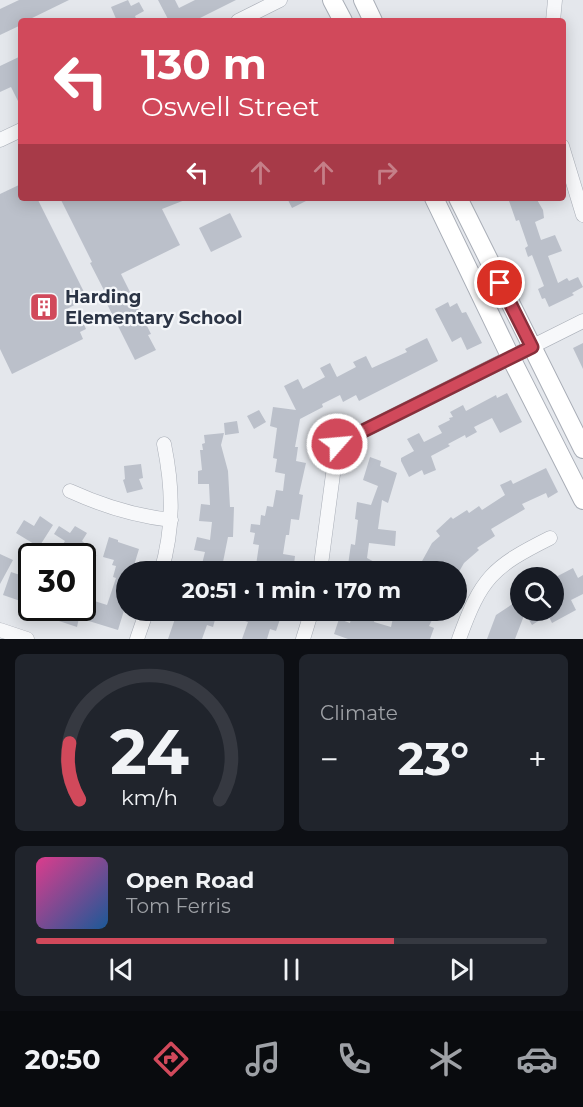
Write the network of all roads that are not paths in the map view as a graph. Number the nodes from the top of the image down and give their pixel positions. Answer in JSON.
{"nodes":[{"id":1,"x":280,"y":0,"type":"edge"},
{"id":2,"x":332,"y":0,"type":"edge"},
{"id":3,"x":363,"y":0,"type":"edge"},
{"id":4,"x":555,"y":0,"type":"edge"},
{"id":5,"x":244,"y":18,"type":"edge"},
{"id":6,"x":341,"y":18,"type":"edge"},
{"id":7,"x":372,"y":18,"type":"edge"},
{"id":8,"x":553,"y":18,"type":"edge"},
{"id":9,"x":18,"y":131,"type":"edge"},
{"id":10,"x":0,"y":140,"type":"edge"},
{"id":11,"x":566,"y":159,"type":"edge"},
{"id":12,"x":435,"y":201,"type":"edge"},
{"id":13,"x":459,"y":201,"type":"edge"},
{"id":14,"x":583,"y":215,"type":"edge"},
{"id":15,"x":583,"y":321,"type":"edge"},
{"id":16,"x":532,"y":347,"type":"junction"},
{"id":17,"x":511,"y":358,"type":"junction"},
{"id":18,"x":164,"y":444,"type":"dead end"},
{"id":19,"x":583,"y":449,"type":"edge"},
{"id":20,"x":70,"y":491,"type":"dead end"},
{"id":21,"x":583,"y":500,"type":"edge"},
{"id":22,"x":171,"y":520,"type":"junction"},
{"id":23,"x":550,"y":538,"type":"dead end"},
{"id":24,"x":164,"y":561,"type":"edge"},
{"id":25,"x":321,"y":561,"type":"edge"},
{"id":26,"x":143,"y":621,"type":"edge"},
{"id":27,"x":309,"y":621,"type":"edge"},
{"id":28,"x":0,"y":630,"type":"edge"},
{"id":29,"x":27,"y":639,"type":"edge"},
{"id":30,"x":137,"y":639,"type":"edge"},
{"id":31,"x":303,"y":639,"type":"edge"},
{"id":32,"x":459,"y":639,"type":"edge"}],
"edges":[{"from":1,"to":5,"type":"street"},
{"from":2,"to":6,"type":"main road"},
{"from":3,"to":7,"type":"main road"},
{"from":4,"to":8,"type":"street"},
{"from":9,"to":10,"type":"street"},
{"from":11,"to":14,"type":"street"},
{"from":12,"to":17,"type":"main road"},
{"from":13,"to":16,"type":"main road"},
{"from":15,"to":16,"type":"street"},
{"from":16,"to":17,"type":"street"},
{"from":16,"to":19,"type":"main road"},
{"from":17,"to":21,"type":"main road"},
{"from":17,"to":25,"type":"street"},
{"from":18,"to":22,"type":"street"},
{"from":20,"to":22,"type":"street"},
{"from":22,"to":24,"type":"street"},
{"from":23,"to":32,"type":"street"},
{"from":26,"to":30,"type":"street"},
{"from":27,"to":31,"type":"street"},
{"from":28,"to":29,"type":"street"}]}
